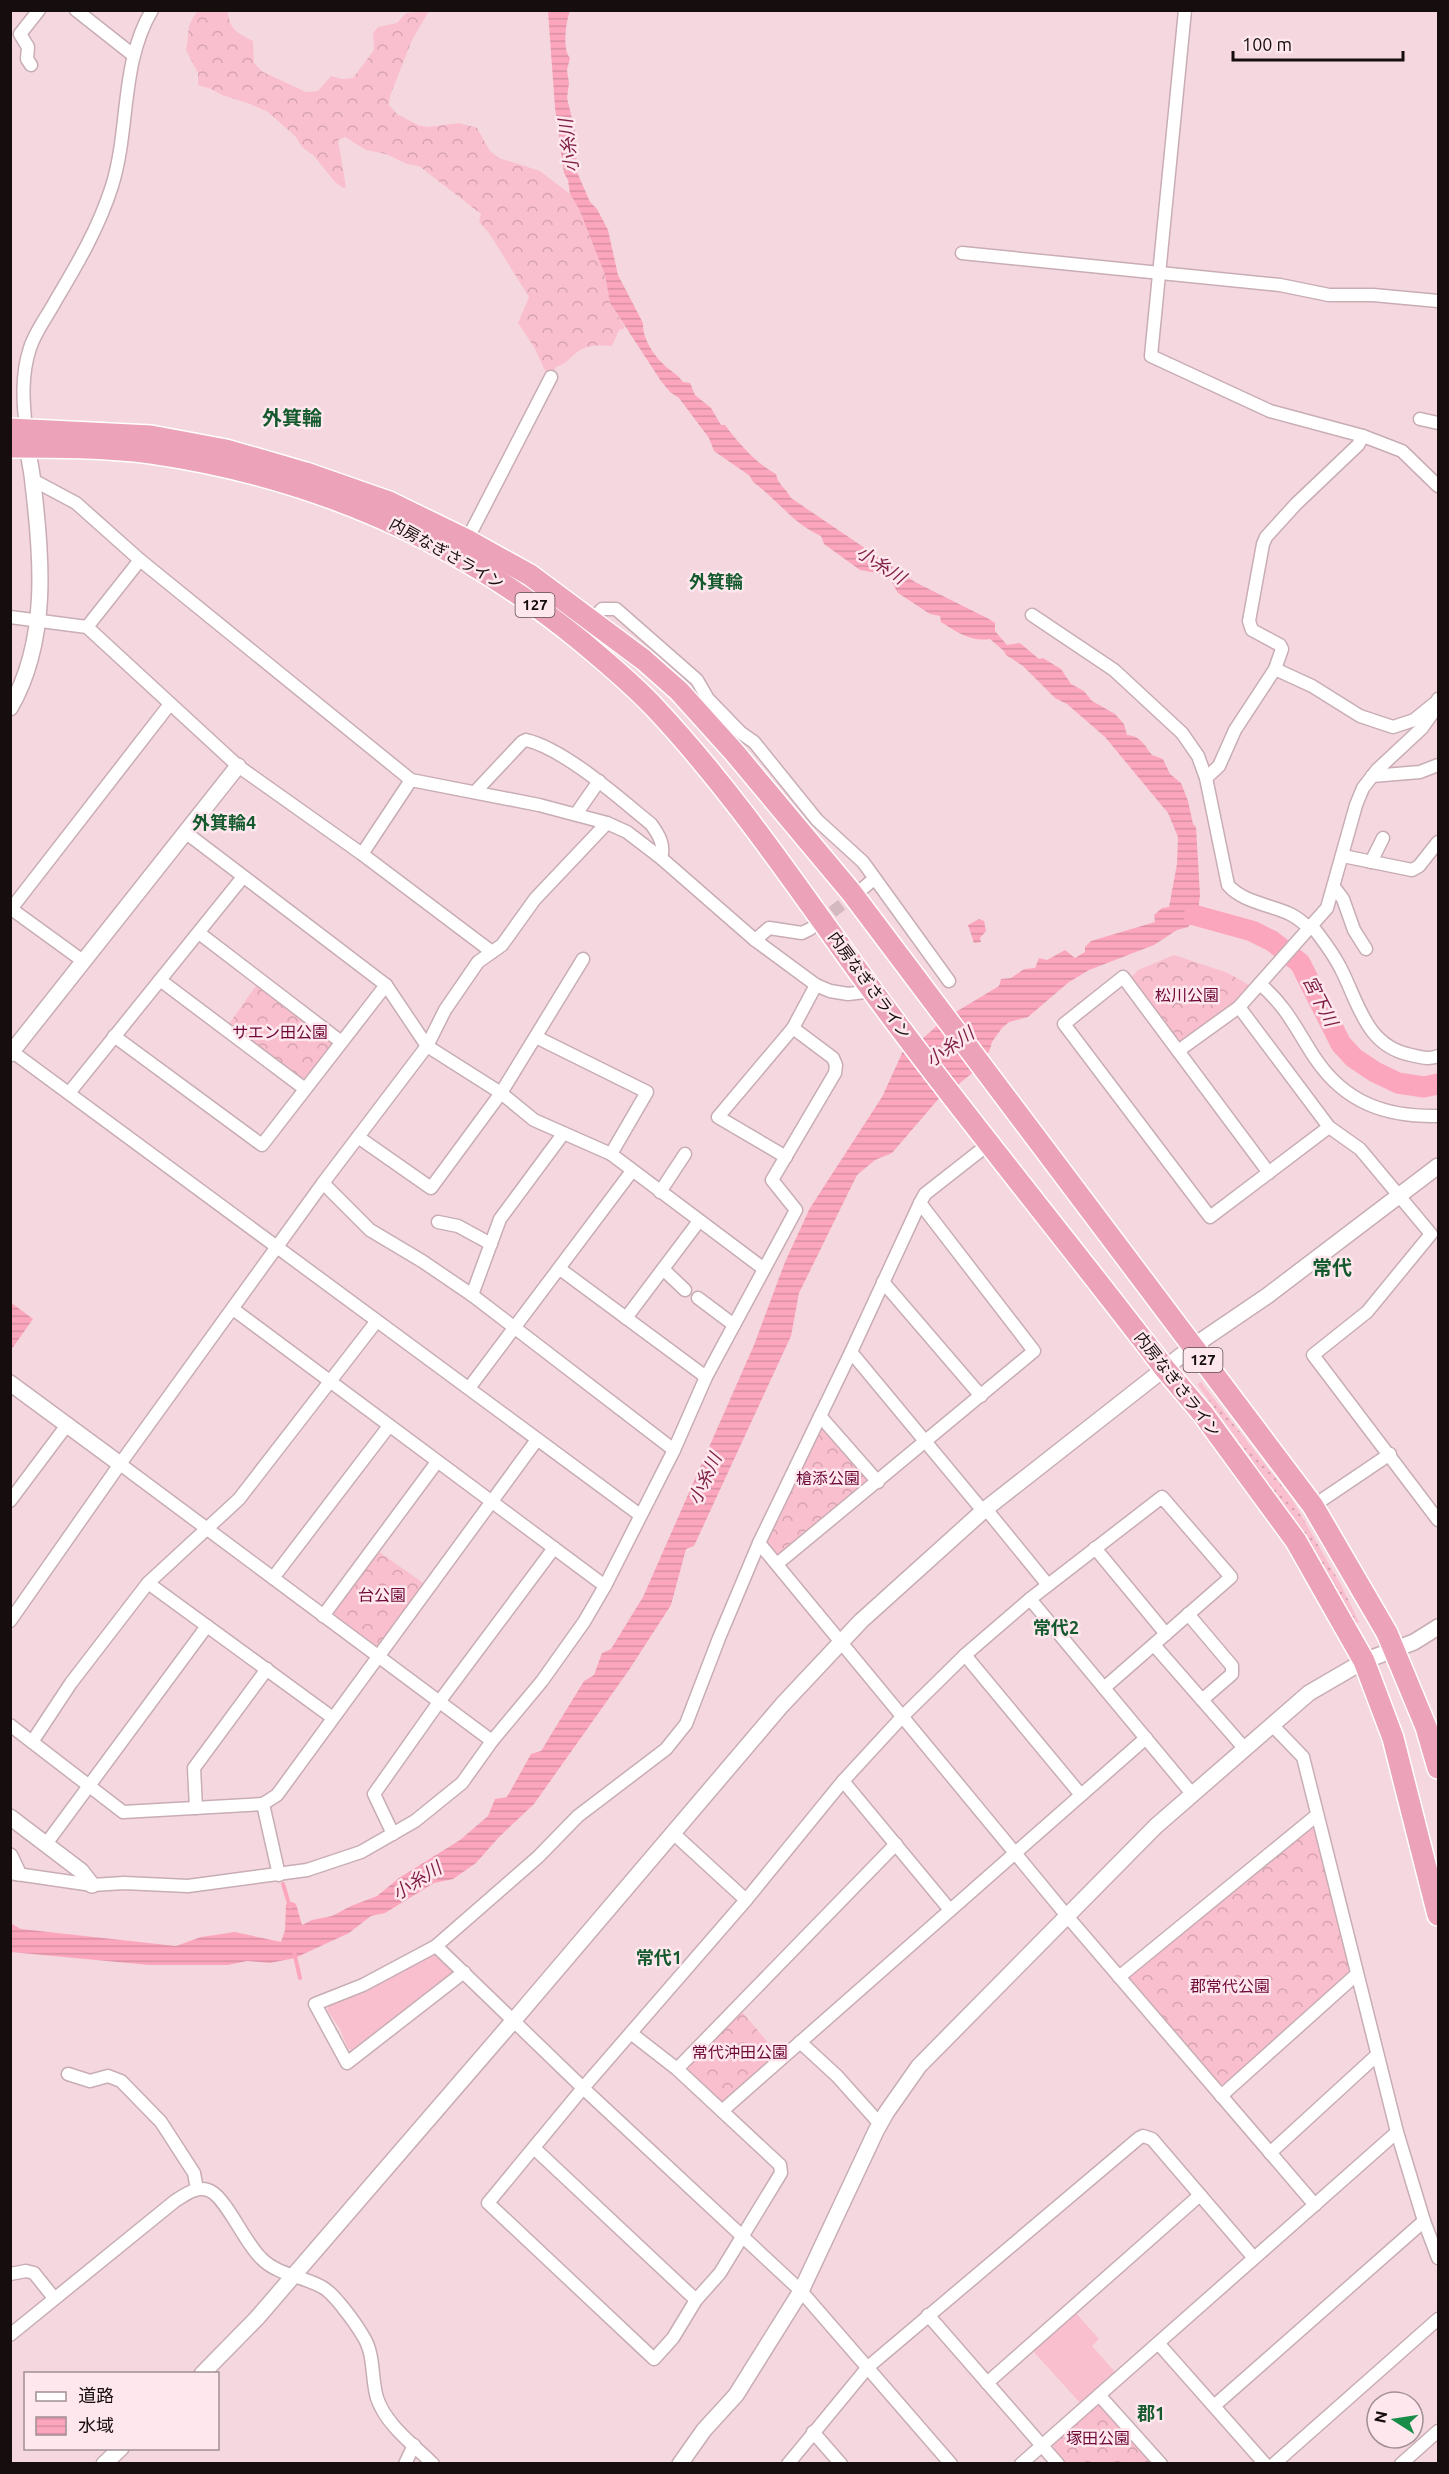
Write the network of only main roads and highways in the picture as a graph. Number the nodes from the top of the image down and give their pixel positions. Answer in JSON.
{"nodes":[{"id":1,"x":19,"y":438,"type":"edge"},
{"id":2,"x":1438,"y":1768,"type":"edge"},
{"id":3,"x":1438,"y":1914,"type":"edge"}],
"edges":[{"from":1,"to":2,"type":"highway","name":"内房なぎさライン","number":"127"},
{"from":1,"to":3,"type":"highway","name":"内房なぎさライン","number":"127"}]}
